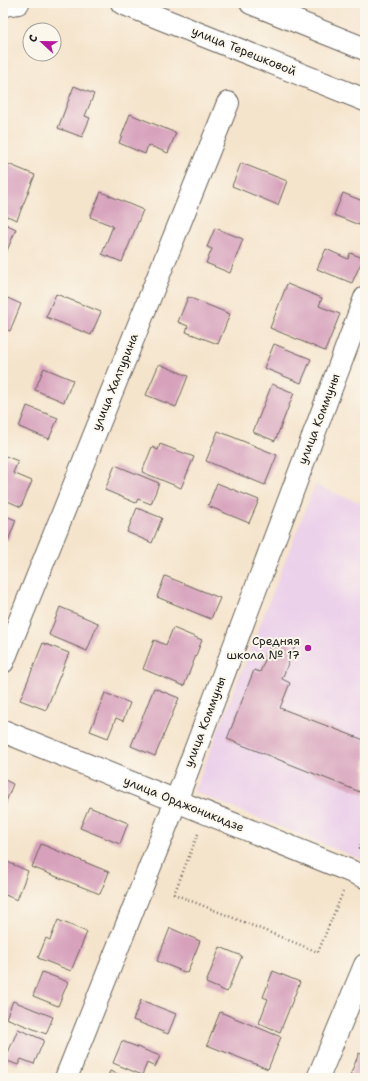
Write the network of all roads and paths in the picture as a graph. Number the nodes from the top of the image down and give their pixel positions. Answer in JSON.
{"nodes":[{"id":1,"x":18,"y":3,"type":"edge"},
{"id":2,"x":122,"y":3,"type":"edge"},
{"id":3,"x":251,"y":3,"type":"edge"},
{"id":4,"x":3,"y":5,"type":"edge"},
{"id":5,"x":365,"y":49,"type":"edge"},
{"id":6,"x":365,"y":100,"type":"edge"},
{"id":7,"x":228,"y":103,"type":"dead end"},
{"id":8,"x":365,"y":298,"type":"edge"},
{"id":9,"x":3,"y":662,"type":"edge"},
{"id":10,"x":3,"y":731,"type":"edge"},
{"id":11,"x":176,"y":801,"type":"junction"},
{"id":12,"x":201,"y":828,"type":"dead end"},
{"id":13,"x":365,"y":877,"type":"edge"},
{"id":14,"x":345,"y":887,"type":"dead end"},
{"id":15,"x":365,"y":965,"type":"edge"},
{"id":16,"x":66,"y":1078,"type":"edge"},
{"id":17,"x":318,"y":1078,"type":"edge"}],
"edges":[{"from":1,"to":4,"type":"street"},
{"from":2,"to":6,"type":"street","name":"улица Терешковой"},
{"from":3,"to":5,"type":"street"},
{"from":7,"to":9,"type":"street","name":"улица Халтурина"},
{"from":8,"to":11,"type":"street","name":"улица Коммуны"},
{"from":10,"to":11,"type":"street","name":"улица Орджоникидзе"},
{"from":11,"to":13,"type":"street","name":"улица Орджоникидзе"},
{"from":11,"to":16,"type":"street","name":"улица Коммуны"},
{"from":12,"to":14,"type":"path"},
{"from":15,"to":17,"type":"street"}]}
